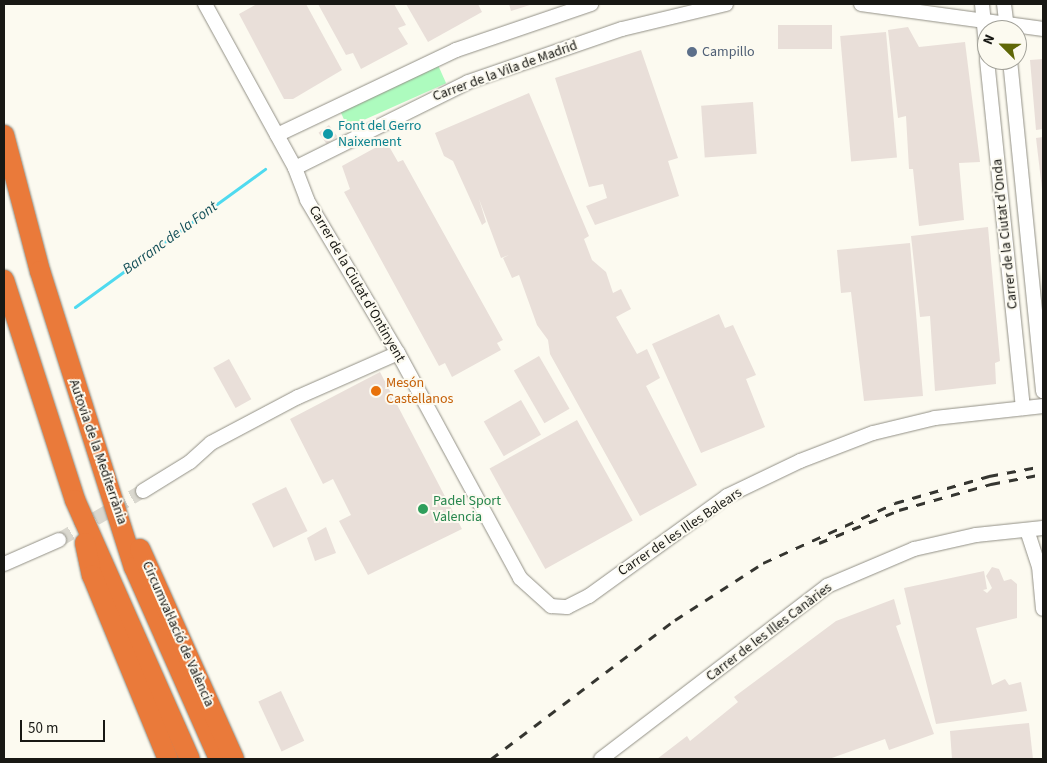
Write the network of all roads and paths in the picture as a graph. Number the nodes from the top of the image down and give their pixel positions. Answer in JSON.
{"nodes":[{"id":1,"x":205,"y":4,"type":"edge"},
{"id":2,"x":591,"y":4,"type":"edge"},
{"id":3,"x":726,"y":4,"type":"edge"},
{"id":4,"x":861,"y":4,"type":"edge"},
{"id":5,"x":982,"y":4,"type":"edge"},
{"id":6,"x":1004,"y":4,"type":"edge"},
{"id":7,"x":977,"y":20,"type":"edge"},
{"id":8,"x":984,"y":20,"type":"edge"},
{"id":9,"x":1006,"y":20,"type":"edge"},
{"id":10,"x":1027,"y":28,"type":"edge"},
{"id":11,"x":1043,"y":29,"type":"edge"},
{"id":12,"x":988,"y":70,"type":"edge"},
{"id":13,"x":1011,"y":70,"type":"edge"},
{"id":14,"x":277,"y":135,"type":"junction"},
{"id":15,"x":4,"y":136,"type":"edge"},
{"id":16,"x":295,"y":168,"type":"junction"},
{"id":17,"x":5,"y":286,"type":"edge"},
{"id":18,"x":398,"y":353,"type":"junction"},
{"id":19,"x":1043,"y":391,"type":"edge"},
{"id":20,"x":1043,"y":406,"type":"edge"},
{"id":21,"x":1023,"y":408,"type":"junction"},
{"id":22,"x":144,"y":492,"type":"tunnel mouth"},
{"id":23,"x":75,"y":500,"type":"junction"},
{"id":24,"x":118,"y":510,"type":"junction"},
{"id":25,"x":1043,"y":528,"type":"edge"},
{"id":26,"x":1027,"y":530,"type":"junction"},
{"id":27,"x":59,"y":540,"type":"tunnel mouth"},
{"id":28,"x":4,"y":564,"type":"edge"},
{"id":29,"x":551,"y":606,"type":"joint"},
{"id":30,"x":1043,"y":610,"type":"edge"},
{"id":31,"x":168,"y":759,"type":"edge"},
{"id":32,"x":190,"y":759,"type":"edge"},
{"id":33,"x":219,"y":759,"type":"edge"},
{"id":34,"x":234,"y":759,"type":"edge"},
{"id":35,"x":601,"y":759,"type":"edge"}],
"edges":[{"from":1,"to":14,"type":"street","name":"Carrer de la Ciutat d'Ontinyent"},
{"from":2,"to":14,"type":"street"},
{"from":3,"to":16,"type":"street","name":"Carrer de la Vila de Madrid"},
{"from":4,"to":7,"type":"street"},
{"from":5,"to":8,"type":"street"},
{"from":6,"to":9,"type":"street"},
{"from":10,"to":11,"type":"street"},
{"from":12,"to":21,"type":"street","name":"Carrer de la Ciutat d’Onda"},
{"from":13,"to":19,"type":"street","name":"Carrer de la Ciutat d’Onda"},
{"from":14,"to":16,"type":"street","name":"Carrer de la Ciutat d'Ontinyent"},
{"from":15,"to":24,"type":"highway","name":"Autovia de la Mediterrània"},
{"from":16,"to":18,"type":"street","name":"Carrer de la Ciutat d'Ontinyent"},
{"from":17,"to":23,"type":"highway"},
{"from":18,"to":22,"type":"street"},
{"from":18,"to":29,"type":"street","name":"Carrer de la Ciutat d'Ontinyent"},
{"from":20,"to":21,"type":"street","name":"Carrer de les Illes Balears"},
{"from":21,"to":29,"type":"street","name":"Carrer de les Illes Balears"},
{"from":23,"to":31,"type":"highway"},
{"from":23,"to":32,"type":"highway"},
{"from":24,"to":33,"type":"highway","name":"Autovia de la Mediterrània"},
{"from":24,"to":34,"type":"highway","name":"Circumval·lació de València"},
{"from":25,"to":26,"type":"street","name":"Carrer de les Illes Canàries"},
{"from":26,"to":30,"type":"street"},
{"from":26,"to":35,"type":"street","name":"Carrer de les Illes Canàries"},
{"from":27,"to":28,"type":"street"}]}
